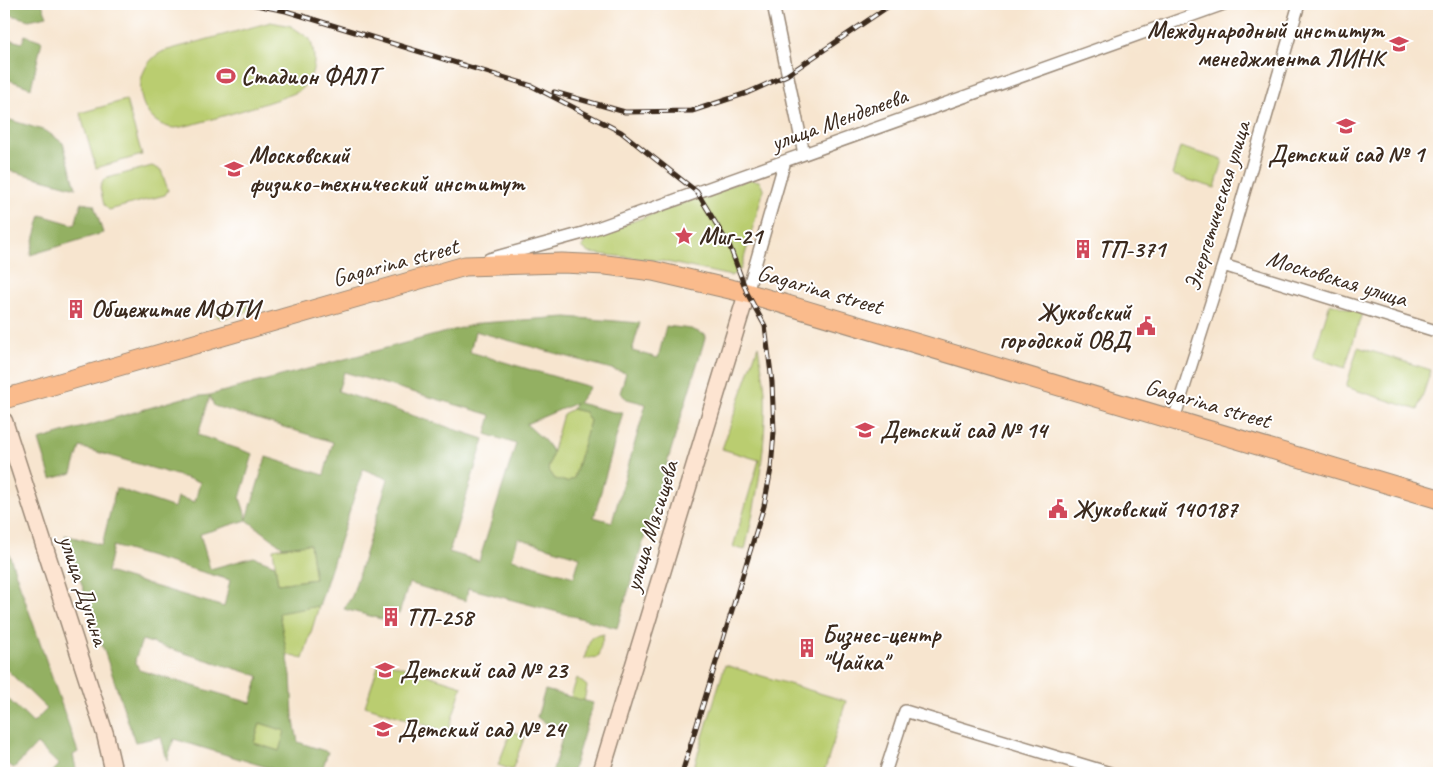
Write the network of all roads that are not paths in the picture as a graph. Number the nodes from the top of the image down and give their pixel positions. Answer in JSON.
{"nodes":[{"id":1,"x":773,"y":4,"type":"edge"},
{"id":2,"x":1224,"y":4,"type":"edge"},
{"id":3,"x":1299,"y":4,"type":"edge"},
{"id":4,"x":804,"y":154,"type":"junction"},
{"id":5,"x":785,"y":161,"type":"junction"},
{"id":6,"x":1223,"y":265,"type":"junction"},
{"id":7,"x":465,"y":266,"type":"junction"},
{"id":8,"x":747,"y":293,"type":"junction"},
{"id":9,"x":1439,"y":332,"type":"edge"},
{"id":10,"x":4,"y":399,"type":"edge"},
{"id":11,"x":1174,"y":419,"type":"junction"},
{"id":12,"x":4,"y":421,"type":"edge"},
{"id":13,"x":1439,"y":499,"type":"edge"},
{"id":14,"x":114,"y":773,"type":"edge"},
{"id":15,"x":601,"y":773,"type":"edge"},
{"id":16,"x":885,"y":773,"type":"edge"},
{"id":17,"x":1110,"y":773,"type":"edge"}],
"edges":[{"from":1,"to":4,"type":"street"},
{"from":2,"to":4,"type":"street","name":"улица Менделеева"},
{"from":3,"to":6,"type":"street","name":"Энергетическая улица"},
{"from":4,"to":5,"type":"street","name":"улица Менделеева"},
{"from":5,"to":7,"type":"street","name":"улица Менделеева"},
{"from":5,"to":8,"type":"street"},
{"from":6,"to":9,"type":"street","name":"Московская улица"},
{"from":6,"to":11,"type":"street","name":"Энергетическая улица"},
{"from":7,"to":8,"type":"main road","name":"Gagarina street"},
{"from":7,"to":10,"type":"main road","name":"Gagarina street"},
{"from":8,"to":11,"type":"main road","name":"Gagarina street"},
{"from":8,"to":15,"type":"main road","name":"улица Мясищева"},
{"from":11,"to":13,"type":"main road","name":"Gagarina street"},
{"from":12,"to":14,"type":"main road","name":"улица Дугина"},
{"from":16,"to":17,"type":"street"}]}
